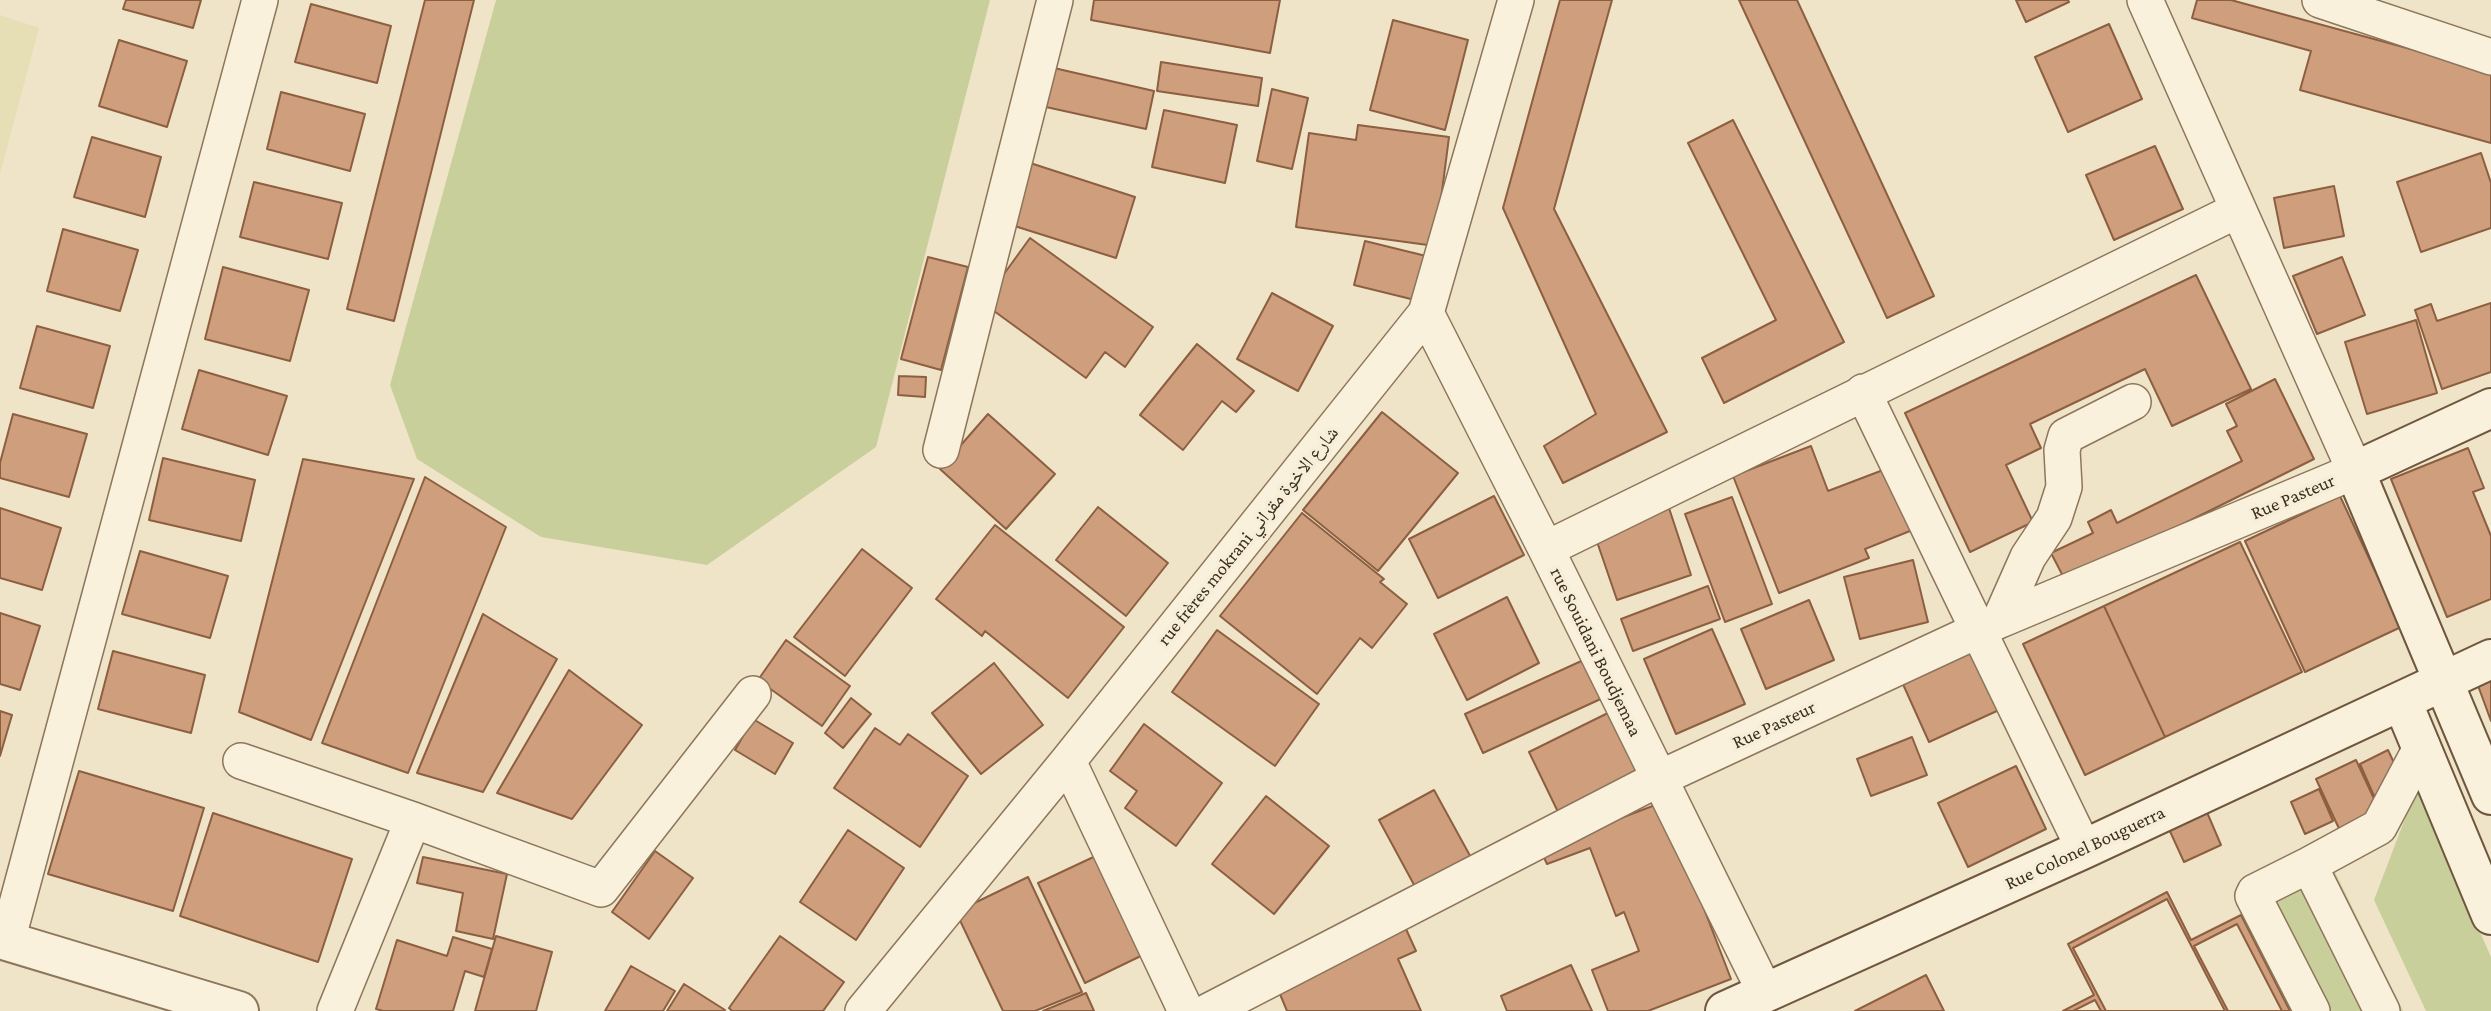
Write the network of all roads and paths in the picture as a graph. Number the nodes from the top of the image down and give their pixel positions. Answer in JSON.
{"nodes":[{"id":1,"x":260,"y":0,"type":"edge"},
{"id":2,"x":1055,"y":0,"type":"edge"},
{"id":3,"x":1516,"y":0,"type":"edge"},
{"id":4,"x":2145,"y":0,"type":"edge"},
{"id":5,"x":2320,"y":0,"type":"edge"},
{"id":6,"x":2491,"y":57,"type":"edge"},
{"id":7,"x":2238,"y":210,"type":"junction"},
{"id":8,"x":1426,"y":313,"type":"junction"},
{"id":9,"x":1863,"y":392,"type":"junction"},
{"id":10,"x":2133,"y":402,"type":"dead end"},
{"id":11,"x":2491,"y":408,"type":"edge"},
{"id":12,"x":941,"y":450,"type":"dead end"},
{"id":13,"x":2355,"y":471,"type":"junction"},
{"id":14,"x":1546,"y":549,"type":"junction"},
{"id":15,"x":1989,"y":625,"type":"junction"},
{"id":16,"x":2491,"y":659,"type":"edge"},
{"id":17,"x":2444,"y":682,"type":"junction"},
{"id":18,"x":753,"y":694,"type":"dead end"},
{"id":19,"x":2402,"y":701,"type":"junction"},
{"id":20,"x":2422,"y":746,"type":"junction"},
{"id":21,"x":241,"y":761,"type":"dead end"},
{"id":22,"x":1068,"y":761,"type":"junction"},
{"id":23,"x":1658,"y":779,"type":"junction"},
{"id":24,"x":2491,"y":795,"type":"edge"},
{"id":25,"x":413,"y":820,"type":"junction"},
{"id":26,"x":2084,"y":849,"type":"junction"},
{"id":27,"x":2309,"y":866,"type":"junction"},
{"id":28,"x":2491,"y":915,"type":"edge"},
{"id":29,"x":4,"y":940,"type":"edge"},
{"id":30,"x":1769,"y":1001,"type":"edge"},
{"id":31,"x":239,"y":1011,"type":"edge"},
{"id":32,"x":335,"y":1011,"type":"edge"},
{"id":33,"x":863,"y":1011,"type":"edge"},
{"id":34,"x":1186,"y":1011,"type":"edge"},
{"id":35,"x":1209,"y":1011,"type":"edge"},
{"id":36,"x":1725,"y":1011,"type":"edge"},
{"id":37,"x":2312,"y":1011,"type":"edge"},
{"id":38,"x":2382,"y":1011,"type":"edge"}],
"edges":[{"from":1,"to":29,"type":"street"},
{"from":2,"to":12,"type":"street"},
{"from":3,"to":8,"type":"street","name":"rue frères mokrani شارع الاخوة مقراني"},
{"from":4,"to":7,"type":"street"},
{"from":5,"to":6,"type":"street"},
{"from":7,"to":9,"type":"street"},
{"from":7,"to":13,"type":"street"},
{"from":8,"to":14,"type":"street","name":"rue Souidani Boudjemaa"},
{"from":8,"to":22,"type":"street","name":"rue frères mokrani شارع الاخوة مقراني"},
{"from":9,"to":14,"type":"street"},
{"from":9,"to":15,"type":"street"},
{"from":10,"to":15,"type":"street"},
{"from":11,"to":13,"type":"main road"},
{"from":13,"to":15,"type":"street","name":"Rue Pasteur"},
{"from":13,"to":17,"type":"main road"},
{"from":14,"to":23,"type":"street","name":"rue Souidani Boudjemaa"},
{"from":15,"to":23,"type":"street","name":"Rue Pasteur"},
{"from":15,"to":26,"type":"street"},
{"from":16,"to":17,"type":"main road","name":"Rue Colonel Bouguerra"},
{"from":17,"to":19,"type":"main road","name":"Rue Colonel Bouguerra"},
{"from":17,"to":24,"type":"main road"},
{"from":18,"to":25,"type":"street"},
{"from":19,"to":20,"type":"main road"},
{"from":19,"to":26,"type":"main road","name":"Rue Colonel Bouguerra"},
{"from":20,"to":27,"type":"street"},
{"from":20,"to":28,"type":"main road"},
{"from":21,"to":25,"type":"street"},
{"from":22,"to":33,"type":"street","name":"rue frères mokrani شارع الاخوة مقراني"},
{"from":22,"to":34,"type":"street"},
{"from":23,"to":30,"type":"street","name":"rue Souidani Boudjemaa"},
{"from":23,"to":35,"type":"street","name":"Rue Pasteur"},
{"from":25,"to":32,"type":"street"},
{"from":26,"to":30,"type":"main road","name":"Rue Colonel Bouguerra"},
{"from":27,"to":37,"type":"street"},
{"from":27,"to":38,"type":"street"},
{"from":29,"to":31,"type":"main road"},
{"from":30,"to":36,"type":"main road","name":"Rue Colonel Bouguerra"}]}
